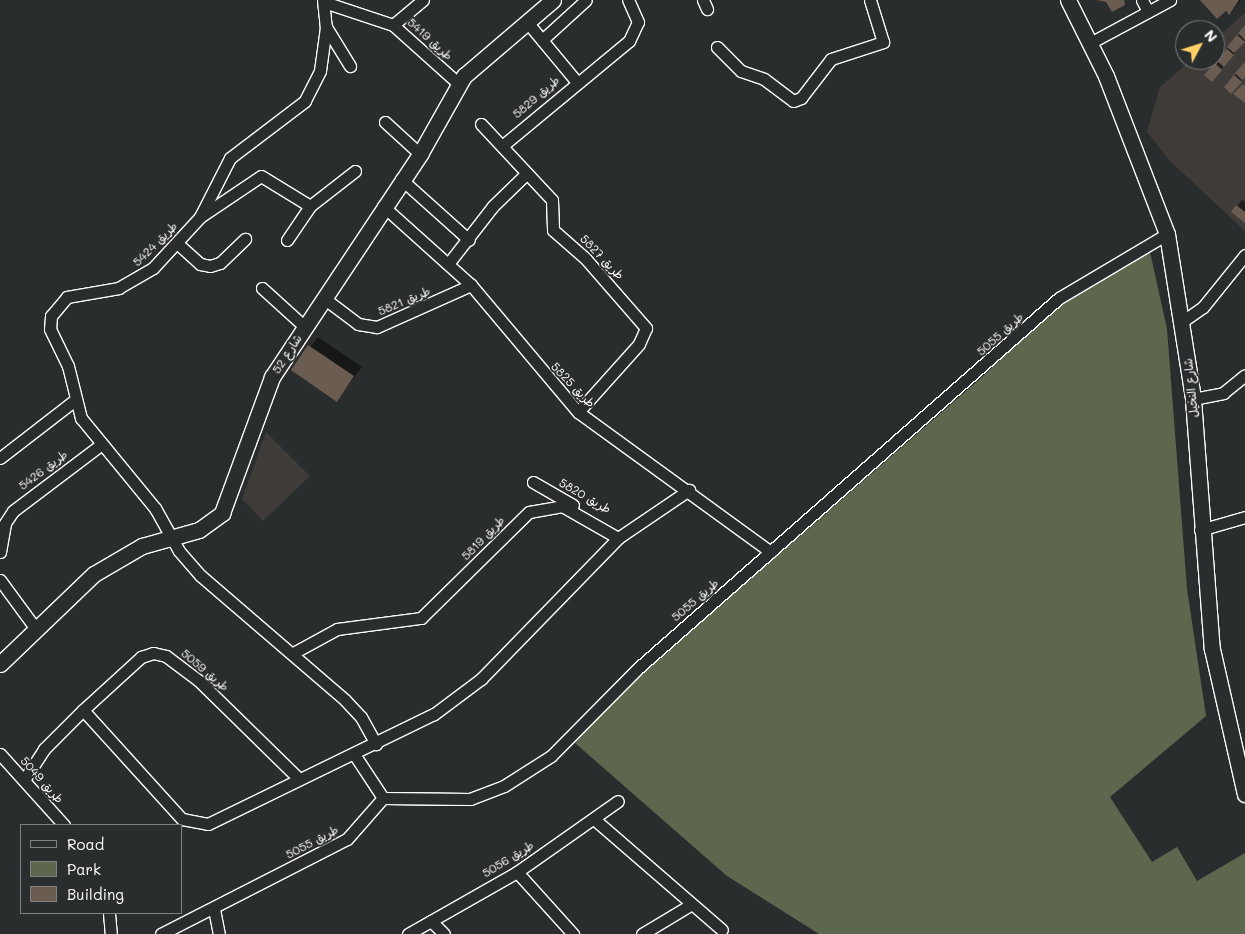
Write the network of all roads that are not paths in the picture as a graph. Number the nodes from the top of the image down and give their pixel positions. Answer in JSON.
{"nodes":[{"id":1,"x":422,"y":0,"type":"edge"},
{"id":2,"x":553,"y":0,"type":"edge"},
{"id":3,"x":586,"y":0,"type":"edge"},
{"id":4,"x":628,"y":0,"type":"edge"},
{"id":5,"x":870,"y":0,"type":"edge"},
{"id":6,"x":1068,"y":0,"type":"edge"},
{"id":7,"x":1142,"y":0,"type":"edge"},
{"id":8,"x":1170,"y":0,"type":"edge"},
{"id":9,"x":324,"y":1,"type":"edge"},
{"id":10,"x":1148,"y":12,"type":"junction"},
{"id":11,"x":527,"y":22,"type":"junction"},
{"id":12,"x":393,"y":24,"type":"junction"},
{"id":13,"x":326,"y":27,"type":"junction"},
{"id":14,"x":542,"y":40,"type":"junction"},
{"id":15,"x":1090,"y":43,"type":"junction"},
{"id":16,"x":717,"y":47,"type":"dead end"},
{"id":17,"x":350,"y":66,"type":"dead end"},
{"id":18,"x":576,"y":81,"type":"junction"},
{"id":19,"x":459,"y":84,"type":"junction"},
{"id":20,"x":386,"y":122,"type":"dead end"},
{"id":21,"x":481,"y":124,"type":"dead end"},
{"id":22,"x":502,"y":146,"type":"junction"},
{"id":23,"x":420,"y":154,"type":"junction"},
{"id":24,"x":355,"y":171,"type":"dead end"},
{"id":25,"x":527,"y":173,"type":"junction"},
{"id":26,"x":401,"y":180,"type":"junction"},
{"id":27,"x":310,"y":206,"type":"junction"},
{"id":28,"x":383,"y":206,"type":"junction"},
{"id":29,"x":200,"y":217,"type":"junction"},
{"id":30,"x":1167,"y":234,"type":"junction"},
{"id":31,"x":245,"y":239,"type":"dead end"},
{"id":32,"x":287,"y":240,"type":"dead end"},
{"id":33,"x":469,"y":240,"type":"junction"},
{"id":34,"x":178,"y":244,"type":"junction"},
{"id":35,"x":1245,"y":255,"type":"edge"},
{"id":36,"x":448,"y":264,"type":"junction"},
{"id":37,"x":470,"y":285,"type":"junction"},
{"id":38,"x":262,"y":288,"type":"dead end"},
{"id":39,"x":325,"y":299,"type":"junction"},
{"id":40,"x":1183,"y":321,"type":"junction"},
{"id":41,"x":305,"y":326,"type":"junction"},
{"id":42,"x":1245,"y":375,"type":"edge"},
{"id":43,"x":1193,"y":399,"type":"junction"},
{"id":44,"x":75,"y":400,"type":"junction"},
{"id":45,"x":578,"y":412,"type":"junction"},
{"id":46,"x":102,"y":444,"type":"junction"},
{"id":47,"x":0,"y":458,"type":"edge"},
{"id":48,"x":533,"y":482,"type":"dead end"},
{"id":49,"x":689,"y":490,"type":"junction"},
{"id":50,"x":1245,"y":517,"type":"edge"},
{"id":51,"x":1200,"y":530,"type":"junction"},
{"id":52,"x":620,"y":536,"type":"junction"},
{"id":53,"x":172,"y":538,"type":"junction"},
{"id":54,"x":0,"y":552,"type":"edge"},
{"id":55,"x":771,"y":552,"type":"junction"},
{"id":56,"x":0,"y":580,"type":"edge"},
{"id":57,"x":36,"y":629,"type":"junction"},
{"id":58,"x":295,"y":652,"type":"junction"},
{"id":59,"x":0,"y":664,"type":"edge"},
{"id":60,"x":83,"y":710,"type":"junction"},
{"id":61,"x":376,"y":744,"type":"junction"},
{"id":62,"x":0,"y":754,"type":"edge"},
{"id":63,"x":354,"y":754,"type":"junction"},
{"id":64,"x":299,"y":779,"type":"junction"},
{"id":65,"x":24,"y":780,"type":"junction"},
{"id":66,"x":1245,"y":794,"type":"edge"},
{"id":67,"x":383,"y":798,"type":"junction"},
{"id":68,"x":618,"y":801,"type":"dead end"},
{"id":69,"x":594,"y":819,"type":"junction"},
{"id":70,"x":63,"y":824,"type":"edge"},
{"id":71,"x":517,"y":872,"type":"junction"},
{"id":72,"x":692,"y":904,"type":"junction"},
{"id":73,"x":214,"y":909,"type":"junction"},
{"id":74,"x":109,"y":914,"type":"edge"},
{"id":75,"x":431,"y":921,"type":"junction"},
{"id":76,"x":722,"y":930,"type":"dead end"},
{"id":77,"x":111,"y":934,"type":"edge"},
{"id":78,"x":161,"y":934,"type":"edge"},
{"id":79,"x":219,"y":934,"type":"edge"},
{"id":80,"x":408,"y":934,"type":"edge"},
{"id":81,"x":444,"y":934,"type":"edge"},
{"id":82,"x":573,"y":934,"type":"edge"},
{"id":83,"x":642,"y":934,"type":"edge"}],
"edges":[{"from":1,"to":12,"type":"street"},
{"from":2,"to":11,"type":"street","name":"شارع 52"},
{"from":3,"to":14,"type":"street"},
{"from":4,"to":18,"type":"street"},
{"from":5,"to":16,"type":"street"},
{"from":6,"to":15,"type":"street","name":"شارع النخيل"},
{"from":7,"to":10,"type":"street"},
{"from":8,"to":10,"type":"street"},
{"from":9,"to":12,"type":"street","name":"طريق 5419"},
{"from":9,"to":13,"type":"street"},
{"from":10,"to":15,"type":"street"},
{"from":11,"to":14,"type":"street","name":"طريق 5829"},
{"from":11,"to":19,"type":"street","name":"شارع 52"},
{"from":12,"to":19,"type":"street","name":"طريق 5419"},
{"from":13,"to":17,"type":"street"},
{"from":13,"to":29,"type":"street","name":"طريق 5424"},
{"from":14,"to":18,"type":"street","name":"طريق 5829"},
{"from":15,"to":30,"type":"street","name":"شارع النخيل"},
{"from":18,"to":22,"type":"street","name":"طريق 5829"},
{"from":19,"to":23,"type":"street","name":"شارع 52"},
{"from":20,"to":23,"type":"street"},
{"from":21,"to":22,"type":"street","name":"طريق 5827"},
{"from":22,"to":25,"type":"street","name":"طريق 5827"},
{"from":23,"to":26,"type":"street","name":"شارع 52"},
{"from":24,"to":27,"type":"street"},
{"from":25,"to":33,"type":"street"},
{"from":25,"to":45,"type":"street","name":"طريق 5827"},
{"from":26,"to":28,"type":"street","name":"شارع 52"},
{"from":26,"to":33,"type":"street"},
{"from":27,"to":29,"type":"street"},
{"from":27,"to":32,"type":"street"},
{"from":28,"to":36,"type":"street","name":"طريق 5825"},
{"from":28,"to":39,"type":"street","name":"شارع 52"},
{"from":29,"to":34,"type":"street","name":"طريق 5424"},
{"from":30,"to":40,"type":"street","name":"شارع النخيل"},
{"from":30,"to":55,"type":"street","name":"طريق 5055"},
{"from":31,"to":34,"type":"street"},
{"from":33,"to":36,"type":"street"},
{"from":34,"to":44,"type":"street","name":"طريق 5424"},
{"from":35,"to":40,"type":"street"},
{"from":36,"to":37,"type":"street","name":"طريق 5825"},
{"from":37,"to":39,"type":"street","name":"طريق 5821"},
{"from":37,"to":45,"type":"street","name":"طريق 5825"},
{"from":38,"to":41,"type":"street"},
{"from":39,"to":41,"type":"street","name":"شارع 52"},
{"from":40,"to":43,"type":"street","name":"شارع النخيل"},
{"from":41,"to":53,"type":"street","name":"شارع 52"},
{"from":42,"to":43,"type":"street"},
{"from":43,"to":51,"type":"street","name":"شارع النخيل"},
{"from":44,"to":46,"type":"street","name":"طريق 5424"},
{"from":44,"to":47,"type":"street"},
{"from":45,"to":49,"type":"street","name":"طريق 5825"},
{"from":46,"to":53,"type":"street","name":"طريق 5424"},
{"from":46,"to":54,"type":"street","name":"طريق 5426"},
{"from":48,"to":52,"type":"street","name":"طريق 5820"},
{"from":49,"to":52,"type":"street"},
{"from":49,"to":55,"type":"street","name":"طريق 5825"},
{"from":50,"to":51,"type":"street"},
{"from":51,"to":66,"type":"street","name":"شارع النخيل"},
{"from":52,"to":58,"type":"street","name":"طريق 5819"},
{"from":52,"to":61,"type":"street"},
{"from":53,"to":57,"type":"street","name":"شارع 52"},
{"from":53,"to":58,"type":"street"},
{"from":55,"to":67,"type":"street","name":"طريق 5055"},
{"from":56,"to":57,"type":"street"},
{"from":57,"to":59,"type":"street","name":"شارع 52"},
{"from":58,"to":61,"type":"street"},
{"from":60,"to":64,"type":"street"},
{"from":60,"to":64,"type":"street","name":"طريق 5059"},
{"from":60,"to":65,"type":"street","name":"طريق 5059"},
{"from":61,"to":63,"type":"street"},
{"from":62,"to":65,"type":"street","name":"طريق 5049"},
{"from":63,"to":64,"type":"street"},
{"from":63,"to":67,"type":"street"},
{"from":65,"to":70,"type":"street","name":"طريق 5049"},
{"from":67,"to":73,"type":"street","name":"طريق 5055"},
{"from":68,"to":69,"type":"street","name":"طريق 5056"},
{"from":69,"to":71,"type":"street","name":"طريق 5056"},
{"from":69,"to":72,"type":"street"},
{"from":71,"to":75,"type":"street","name":"طريق 5056"},
{"from":71,"to":82,"type":"street"},
{"from":72,"to":76,"type":"street"},
{"from":72,"to":83,"type":"street"},
{"from":73,"to":78,"type":"street","name":"طريق 5055"},
{"from":73,"to":79,"type":"street"},
{"from":74,"to":77,"type":"street"},
{"from":75,"to":80,"type":"street","name":"طريق 5056"},
{"from":75,"to":81,"type":"street"}]}
